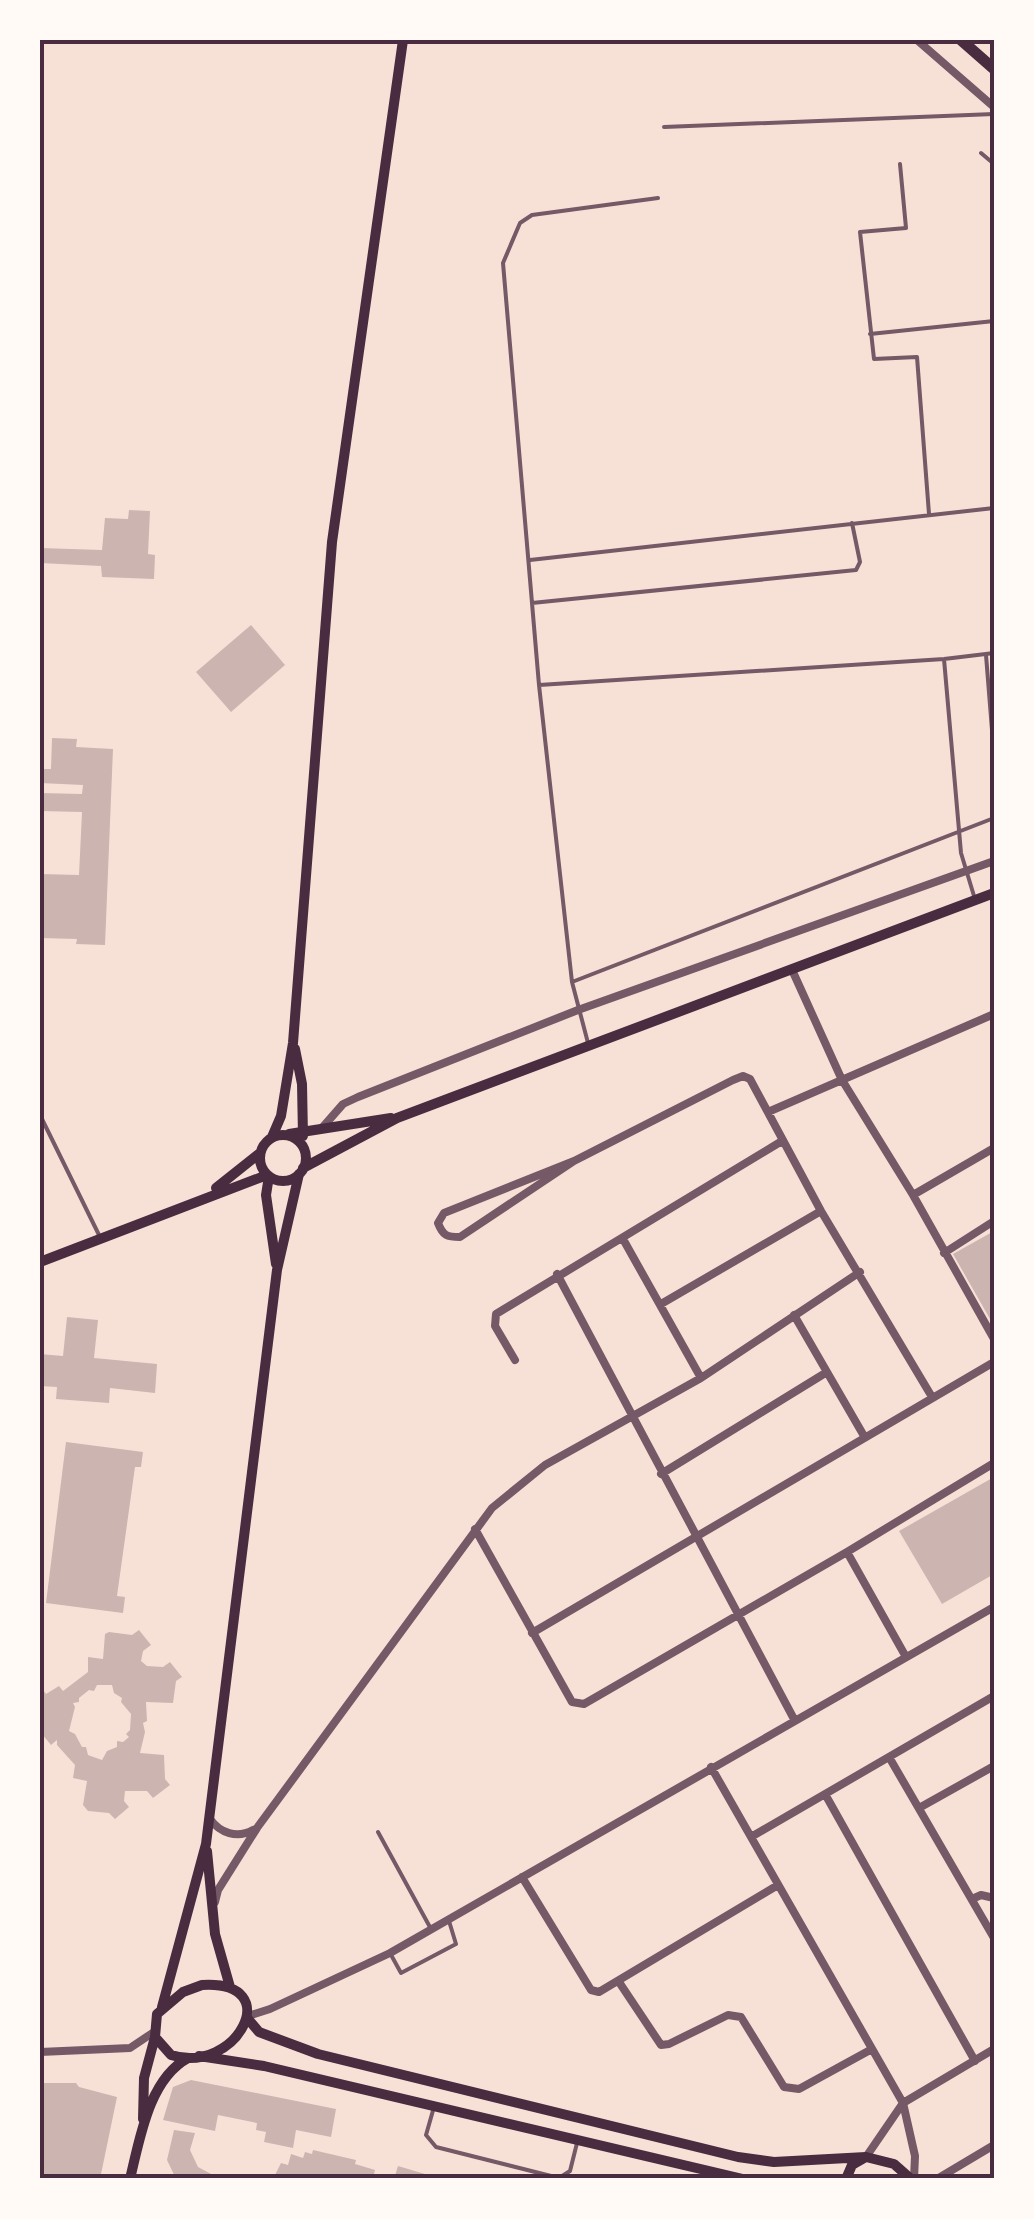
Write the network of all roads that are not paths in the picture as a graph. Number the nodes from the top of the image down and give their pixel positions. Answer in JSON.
{"nodes":[{"id":1,"x":403,"y":40,"type":"edge"},
{"id":2,"x":917,"y":40,"type":"edge"},
{"id":3,"x":960,"y":40,"type":"edge"},
{"id":4,"x":994,"y":70,"type":"edge"},
{"id":5,"x":994,"y":111,"type":"edge"},
{"id":6,"x":664,"y":127,"type":"dead end"},
{"id":7,"x":981,"y":152,"type":"dead end"},
{"id":8,"x":900,"y":164,"type":"dead end"},
{"id":9,"x":994,"y":164,"type":"edge"},
{"id":10,"x":658,"y":198,"type":"dead end"},
{"id":11,"x":994,"y":321,"type":"edge"},
{"id":12,"x":870,"y":334,"type":"junction"},
{"id":13,"x":994,"y":508,"type":"edge"},
{"id":14,"x":929,"y":514,"type":"junction"},
{"id":15,"x":852,"y":523,"type":"junction"},
{"id":16,"x":530,"y":560,"type":"junction"},
{"id":17,"x":532,"y":603,"type":"junction"},
{"id":18,"x":994,"y":653,"type":"edge"},
{"id":19,"x":986,"y":654,"type":"junction"},
{"id":20,"x":944,"y":659,"type":"junction"},
{"id":21,"x":539,"y":685,"type":"junction"},
{"id":22,"x":994,"y":756,"type":"edge"},
{"id":23,"x":994,"y":818,"type":"edge"},
{"id":24,"x":959,"y":830,"type":"junction"},
{"id":25,"x":994,"y":861,"type":"edge"},
{"id":26,"x":964,"y":873,"type":"junction"},
{"id":27,"x":994,"y":893,"type":"edge"},
{"id":28,"x":976,"y":900,"type":"junction"},
{"id":29,"x":792,"y":972,"type":"junction"},
{"id":30,"x":572,"y":982,"type":"junction"},
{"id":31,"x":578,"y":1010,"type":"junction"},
{"id":32,"x":994,"y":1014,"type":"edge"},
{"id":33,"x":294,"y":1043,"type":"junction"},
{"id":34,"x":590,"y":1048,"type":"junction"},
{"id":35,"x":842,"y":1080,"type":"junction"},
{"id":36,"x":768,"y":1112,"type":"junction"},
{"id":37,"x":40,"y":1115,"type":"edge"},
{"id":38,"x":397,"y":1118,"type":"junction"},
{"id":39,"x":322,"y":1128,"type":"junction"},
{"id":40,"x":303,"y":1132,"type":"junction"},
{"id":41,"x":286,"y":1135,"type":"junction"},
{"id":42,"x":272,"y":1137,"type":"junction"},
{"id":43,"x":782,"y":1141,"type":"junction"},
{"id":44,"x":304,"y":1147,"type":"junction"},
{"id":45,"x":994,"y":1148,"type":"edge"},
{"id":46,"x":260,"y":1153,"type":"junction"},
{"id":47,"x":574,"y":1160,"type":"junction"},
{"id":48,"x":301,"y":1171,"type":"junction"},
{"id":49,"x":268,"y":1176,"type":"junction"},
{"id":50,"x":913,"y":1194,"type":"junction"},
{"id":51,"x":203,"y":1197,"type":"junction"},
{"id":52,"x":821,"y":1211,"type":"junction"},
{"id":53,"x":994,"y":1222,"type":"edge"},
{"id":54,"x":100,"y":1237,"type":"junction"},
{"id":55,"x":623,"y":1239,"type":"junction"},
{"id":56,"x":944,"y":1253,"type":"junction"},
{"id":57,"x":40,"y":1262,"type":"edge"},
{"id":58,"x":277,"y":1270,"type":"junction"},
{"id":59,"x":860,"y":1272,"type":"junction"},
{"id":60,"x":557,"y":1274,"type":"junction"},
{"id":61,"x":661,"y":1304,"type":"junction"},
{"id":62,"x":794,"y":1315,"type":"junction"},
{"id":63,"x":994,"y":1339,"type":"edge"},
{"id":64,"x":515,"y":1360,"type":"dead end"},
{"id":65,"x":994,"y":1362,"type":"edge"},
{"id":66,"x":827,"y":1372,"type":"junction"},
{"id":67,"x":701,"y":1378,"type":"junction"},
{"id":68,"x":932,"y":1398,"type":"junction"},
{"id":69,"x":632,"y":1418,"type":"junction"},
{"id":70,"x":864,"y":1436,"type":"junction"},
{"id":71,"x":994,"y":1463,"type":"edge"},
{"id":72,"x":661,"y":1474,"type":"junction"},
{"id":73,"x":475,"y":1529,"type":"junction"},
{"id":74,"x":696,"y":1539,"type":"junction"},
{"id":75,"x":847,"y":1552,"type":"junction"},
{"id":76,"x":994,"y":1607,"type":"edge"},
{"id":77,"x":738,"y":1616,"type":"junction"},
{"id":78,"x":532,"y":1633,"type":"junction"},
{"id":79,"x":906,"y":1657,"type":"junction"},
{"id":80,"x":994,"y":1696,"type":"edge"},
{"id":81,"x":795,"y":1721,"type":"junction"},
{"id":82,"x":889,"y":1757,"type":"junction"},
{"id":83,"x":994,"y":1766,"type":"edge"},
{"id":84,"x":712,"y":1767,"type":"junction"},
{"id":85,"x":825,"y":1794,"type":"junction"},
{"id":86,"x":919,"y":1808,"type":"junction"},
{"id":87,"x":209,"y":1816,"type":"junction"},
{"id":88,"x":257,"y":1828,"type":"junction"},
{"id":89,"x":378,"y":1832,"type":"dead end"},
{"id":90,"x":751,"y":1837,"type":"junction"},
{"id":91,"x":206,"y":1844,"type":"junction"},
{"id":92,"x":522,"y":1877,"type":"junction"},
{"id":93,"x":778,"y":1884,"type":"junction"},
{"id":94,"x":994,"y":1898,"type":"edge"},
{"id":95,"x":972,"y":1899,"type":"junction"},
{"id":96,"x":213,"y":1910,"type":"junction"},
{"id":97,"x":448,"y":1919,"type":"junction"},
{"id":98,"x":431,"y":1929,"type":"junction"},
{"id":99,"x":994,"y":1938,"type":"edge"},
{"id":100,"x":390,"y":1952,"type":"junction"},
{"id":101,"x":618,"y":1982,"type":"junction"},
{"id":102,"x":230,"y":1987,"type":"junction"},
{"id":103,"x":162,"y":2006,"type":"junction"},
{"id":104,"x":248,"y":2017,"type":"junction"},
{"id":105,"x":155,"y":2035,"type":"junction"},
{"id":106,"x":872,"y":2049,"type":"junction"},
{"id":107,"x":994,"y":2050,"type":"edge"},
{"id":108,"x":40,"y":2052,"type":"edge"},
{"id":109,"x":194,"y":2057,"type":"junction"},
{"id":110,"x":975,"y":2061,"type":"junction"},
{"id":111,"x":902,"y":2103,"type":"junction"},
{"id":112,"x":434,"y":2106,"type":"junction"},
{"id":113,"x":143,"y":2125,"type":"junction"},
{"id":114,"x":578,"y":2141,"type":"junction"},
{"id":115,"x":994,"y":2145,"type":"edge"},
{"id":116,"x":866,"y":2157,"type":"junction"},
{"id":117,"x":913,"y":2177,"type":"edge"},
{"id":118,"x":130,"y":2179,"type":"edge"},
{"id":119,"x":743,"y":2179,"type":"edge"},
{"id":120,"x":846,"y":2179,"type":"edge"},
{"id":121,"x":937,"y":2179,"type":"edge"}],
"edges":[{"from":1,"to":33,"type":"main road"},
{"from":2,"to":5,"type":"street"},
{"from":3,"to":4,"type":"main road"},
{"from":5,"to":6,"type":"lane"},
{"from":7,"to":9,"type":"lane"},
{"from":8,"to":12,"type":"lane"},
{"from":10,"to":16,"type":"lane"},
{"from":11,"to":12,"type":"lane"},
{"from":12,"to":14,"type":"lane"},
{"from":13,"to":14,"type":"lane"},
{"from":14,"to":15,"type":"lane"},
{"from":15,"to":16,"type":"lane"},
{"from":15,"to":17,"type":"lane"},
{"from":16,"to":17,"type":"lane"},
{"from":17,"to":21,"type":"lane"},
{"from":18,"to":19,"type":"lane"},
{"from":19,"to":20,"type":"lane"},
{"from":19,"to":22,"type":"lane"},
{"from":20,"to":21,"type":"lane"},
{"from":20,"to":24,"type":"lane"},
{"from":21,"to":30,"type":"lane"},
{"from":23,"to":24,"type":"lane"},
{"from":24,"to":26,"type":"lane"},
{"from":24,"to":30,"type":"lane"},
{"from":25,"to":26,"type":"street"},
{"from":26,"to":28,"type":"lane"},
{"from":26,"to":31,"type":"street"},
{"from":27,"to":28,"type":"main road"},
{"from":28,"to":29,"type":"main road"},
{"from":29,"to":34,"type":"main road"},
{"from":29,"to":35,"type":"street"},
{"from":30,"to":31,"type":"lane"},
{"from":31,"to":34,"type":"lane"},
{"from":31,"to":39,"type":"street"},
{"from":32,"to":35,"type":"street"},
{"from":33,"to":40,"type":"main road"},
{"from":33,"to":42,"type":"main road"},
{"from":34,"to":38,"type":"main road"},
{"from":35,"to":36,"type":"street"},
{"from":35,"to":50,"type":"street"},
{"from":36,"to":43,"type":"street"},
{"from":36,"to":47,"type":"street"},
{"from":37,"to":54,"type":"lane"},
{"from":38,"to":39,"type":"main road"},
{"from":38,"to":48,"type":"main road"},
{"from":39,"to":40,"type":"main road"},
{"from":40,"to":41,"type":"main road"},
{"from":40,"to":44,"type":"main road"},
{"from":41,"to":42,"type":"main road"},
{"from":41,"to":44,"type":"main road"},
{"from":42,"to":46,"type":"main road"},
{"from":43,"to":52,"type":"street"},
{"from":43,"to":55,"type":"street"},
{"from":44,"to":48,"type":"main road"},
{"from":45,"to":50,"type":"street"},
{"from":46,"to":49,"type":"main road"},
{"from":46,"to":51,"type":"main road"},
{"from":47,"to":47,"type":"street"},
{"from":48,"to":49,"type":"main road"},
{"from":48,"to":58,"type":"main road"},
{"from":49,"to":51,"type":"main road"},
{"from":49,"to":58,"type":"main road"},
{"from":50,"to":56,"type":"street"},
{"from":51,"to":54,"type":"main road"},
{"from":52,"to":59,"type":"street"},
{"from":52,"to":61,"type":"street"},
{"from":53,"to":56,"type":"street"},
{"from":54,"to":57,"type":"main road"},
{"from":55,"to":60,"type":"street"},
{"from":55,"to":61,"type":"street"},
{"from":56,"to":63,"type":"street"},
{"from":58,"to":87,"type":"main road"},
{"from":59,"to":62,"type":"street"},
{"from":59,"to":68,"type":"street"},
{"from":60,"to":64,"type":"street"},
{"from":60,"to":69,"type":"street"},
{"from":61,"to":67,"type":"street"},
{"from":62,"to":66,"type":"street"},
{"from":62,"to":67,"type":"street"},
{"from":65,"to":68,"type":"street"},
{"from":66,"to":70,"type":"street"},
{"from":66,"to":72,"type":"street"},
{"from":67,"to":69,"type":"street"},
{"from":68,"to":70,"type":"street"},
{"from":69,"to":72,"type":"street"},
{"from":69,"to":73,"type":"street"},
{"from":70,"to":74,"type":"street"},
{"from":71,"to":75,"type":"street"},
{"from":72,"to":74,"type":"street"},
{"from":73,"to":78,"type":"street"},
{"from":73,"to":88,"type":"street"},
{"from":74,"to":77,"type":"street"},
{"from":74,"to":78,"type":"street"},
{"from":75,"to":77,"type":"street"},
{"from":75,"to":79,"type":"street"},
{"from":76,"to":79,"type":"street"},
{"from":77,"to":78,"type":"street"},
{"from":77,"to":81,"type":"street"},
{"from":79,"to":81,"type":"street"},
{"from":80,"to":82,"type":"street"},
{"from":81,"to":84,"type":"street"},
{"from":82,"to":85,"type":"street"},
{"from":82,"to":86,"type":"street"},
{"from":83,"to":86,"type":"street"},
{"from":84,"to":90,"type":"street"},
{"from":84,"to":92,"type":"street"},
{"from":85,"to":90,"type":"street"},
{"from":85,"to":110,"type":"street"},
{"from":86,"to":95,"type":"street"},
{"from":87,"to":88,"type":"street"},
{"from":87,"to":91,"type":"main road"},
{"from":88,"to":96,"type":"street"},
{"from":89,"to":98,"type":"lane"},
{"from":90,"to":93,"type":"street"},
{"from":91,"to":96,"type":"main road"},
{"from":91,"to":103,"type":"main road"},
{"from":92,"to":97,"type":"street"},
{"from":92,"to":101,"type":"street"},
{"from":93,"to":101,"type":"street"},
{"from":93,"to":106,"type":"street"},
{"from":94,"to":95,"type":"street"},
{"from":95,"to":99,"type":"street"},
{"from":96,"to":102,"type":"main road"},
{"from":97,"to":98,"type":"street"},
{"from":97,"to":100,"type":"lane"},
{"from":98,"to":100,"type":"street"},
{"from":100,"to":104,"type":"street"},
{"from":101,"to":106,"type":"street"},
{"from":102,"to":103,"type":"main road"},
{"from":102,"to":104,"type":"main road"},
{"from":103,"to":105,"type":"main road"},
{"from":104,"to":109,"type":"main road"},
{"from":104,"to":116,"type":"main road"},
{"from":105,"to":108,"type":"street"},
{"from":105,"to":109,"type":"main road"},
{"from":105,"to":113,"type":"main road"},
{"from":106,"to":111,"type":"street"},
{"from":107,"to":110,"type":"street"},
{"from":109,"to":112,"type":"main road"},
{"from":109,"to":113,"type":"main road"},
{"from":110,"to":111,"type":"street"},
{"from":111,"to":116,"type":"street"},
{"from":111,"to":117,"type":"street"},
{"from":112,"to":114,"type":"main road"},
{"from":112,"to":114,"type":"lane"},
{"from":113,"to":118,"type":"main road"},
{"from":114,"to":119,"type":"main road"},
{"from":115,"to":121,"type":"street"},
{"from":116,"to":117,"type":"main road"},
{"from":116,"to":120,"type":"main road"}]}
